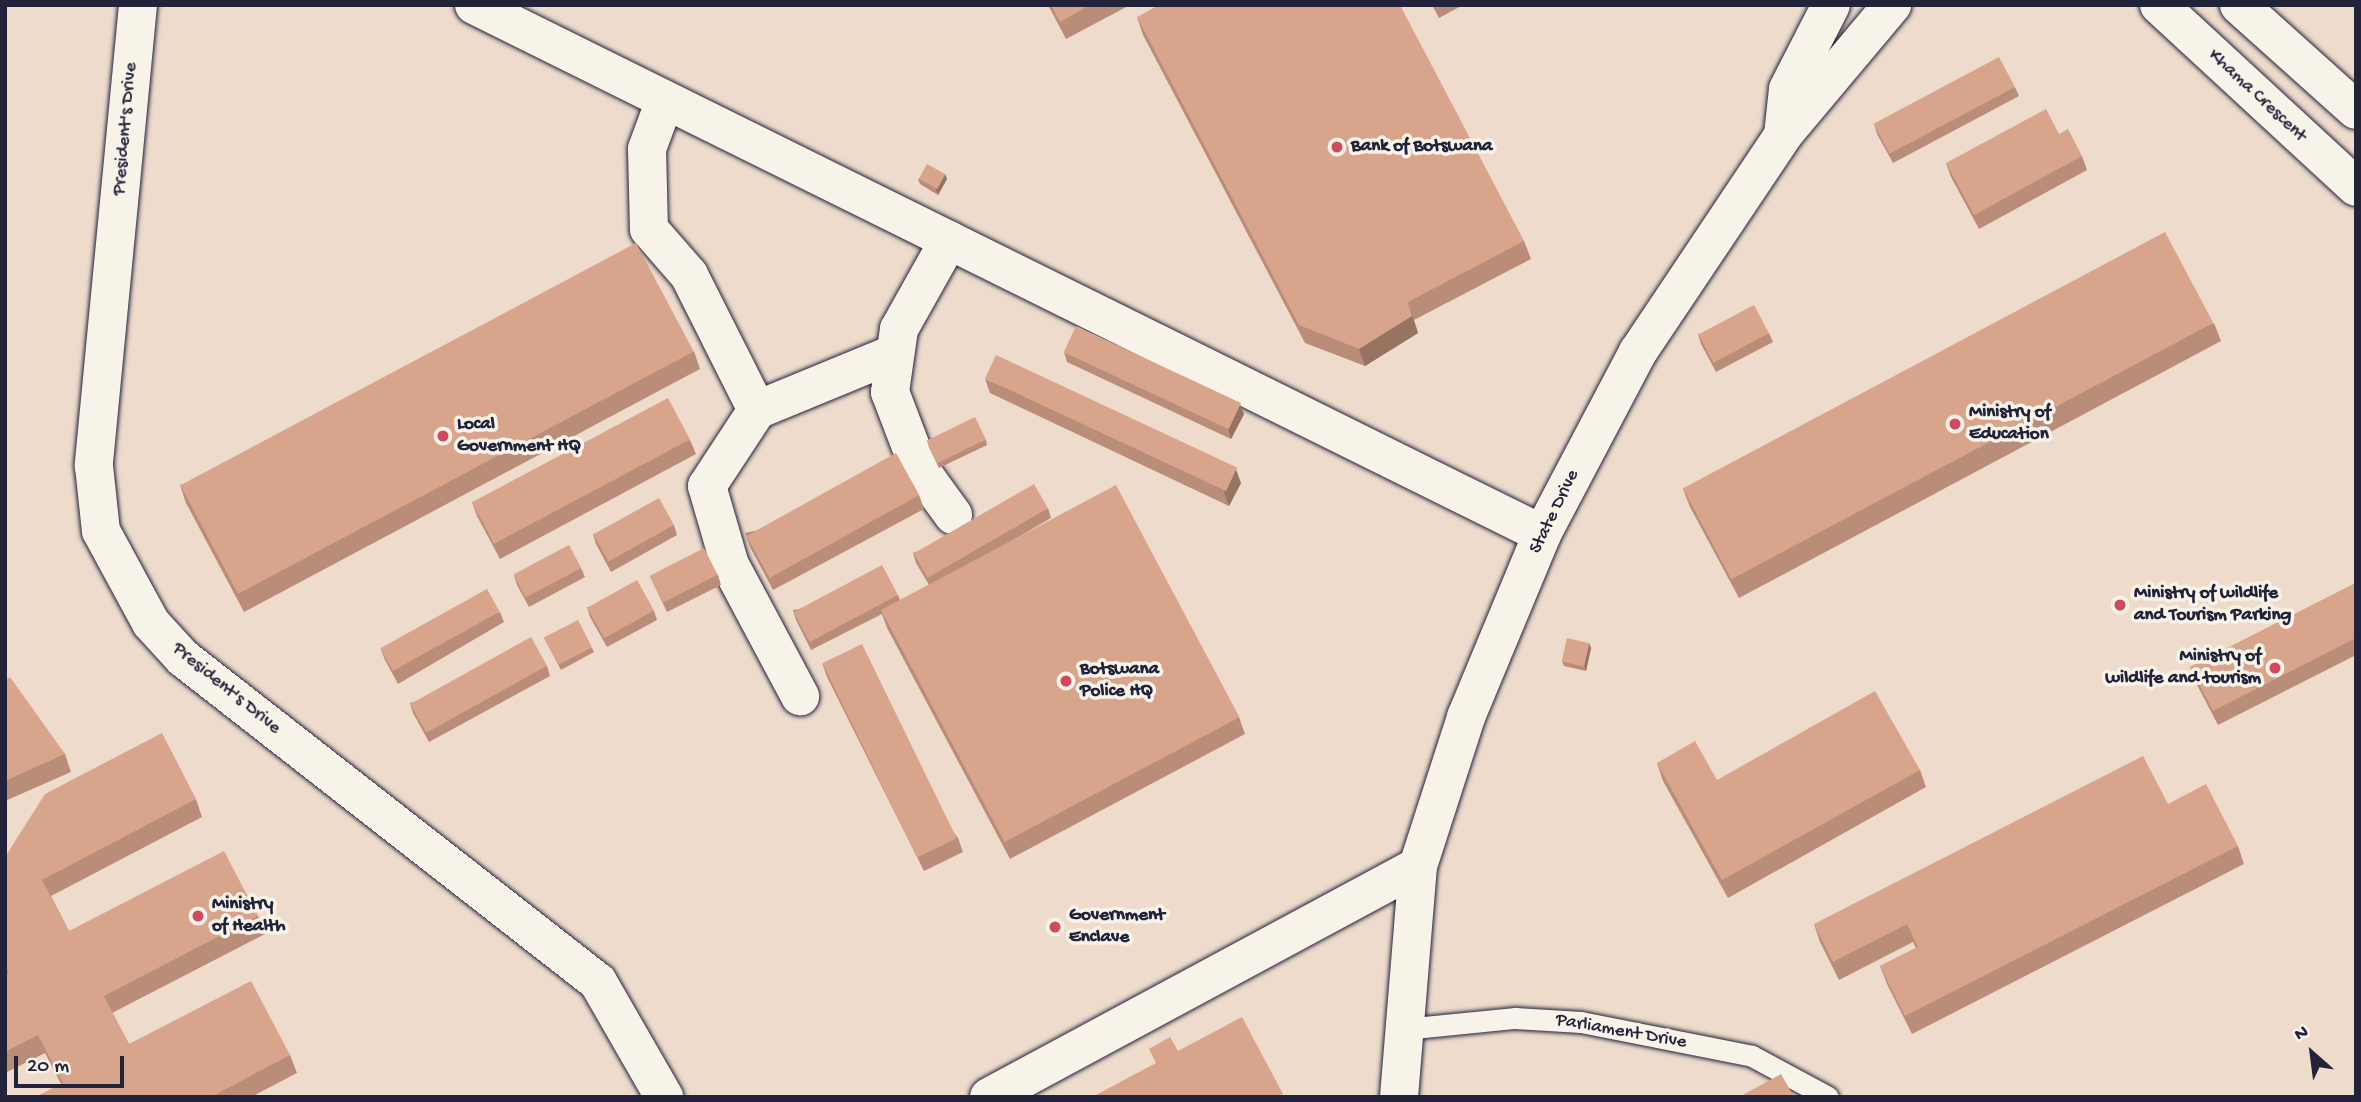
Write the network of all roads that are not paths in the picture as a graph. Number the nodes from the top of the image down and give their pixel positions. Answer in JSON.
{"nodes":[{"id":1,"x":138,"y":5,"type":"edge"},
{"id":2,"x":474,"y":5,"type":"edge"},
{"id":3,"x":1831,"y":5,"type":"edge"},
{"id":4,"x":1892,"y":5,"type":"edge"},
{"id":5,"x":2159,"y":5,"type":"edge"},
{"id":6,"x":2239,"y":5,"type":"edge"},
{"id":7,"x":665,"y":100,"type":"junction"},
{"id":8,"x":2356,"y":110,"type":"edge"},
{"id":9,"x":1783,"y":135,"type":"junction"},
{"id":10,"x":2356,"y":187,"type":"edge"},
{"id":11,"x":948,"y":240,"type":"junction"},
{"id":12,"x":895,"y":353,"type":"junction"},
{"id":13,"x":757,"y":410,"type":"junction"},
{"id":14,"x":953,"y":515,"type":"dead end"},
{"id":15,"x":1542,"y":534,"type":"junction"},
{"id":16,"x":800,"y":696,"type":"dead end"},
{"id":17,"x":1418,"y":866,"type":"junction"},
{"id":18,"x":1404,"y":1029,"type":"junction"},
{"id":19,"x":664,"y":1097,"type":"edge"},
{"id":20,"x":989,"y":1097,"type":"edge"},
{"id":21,"x":1399,"y":1097,"type":"edge"},
{"id":22,"x":1828,"y":1097,"type":"edge"}],
"edges":[{"from":1,"to":19,"type":"street","name":"President's Drive"},
{"from":2,"to":7,"type":"street"},
{"from":3,"to":9,"type":"street"},
{"from":4,"to":9,"type":"street","name":"State Drive"},
{"from":5,"to":10,"type":"street","name":"Khama Crescent"},
{"from":6,"to":8,"type":"street"},
{"from":7,"to":11,"type":"street"},
{"from":7,"to":13,"type":"street"},
{"from":9,"to":15,"type":"street","name":"State Drive"},
{"from":11,"to":12,"type":"street"},
{"from":11,"to":15,"type":"street"},
{"from":12,"to":13,"type":"street"},
{"from":12,"to":14,"type":"street"},
{"from":13,"to":16,"type":"street"},
{"from":15,"to":17,"type":"street","name":"State Drive"},
{"from":17,"to":18,"type":"street","name":"State Drive"},
{"from":17,"to":20,"type":"street"},
{"from":18,"to":21,"type":"street","name":"State Drive"},
{"from":18,"to":22,"type":"lane","name":"Parliament Drive"}]}
